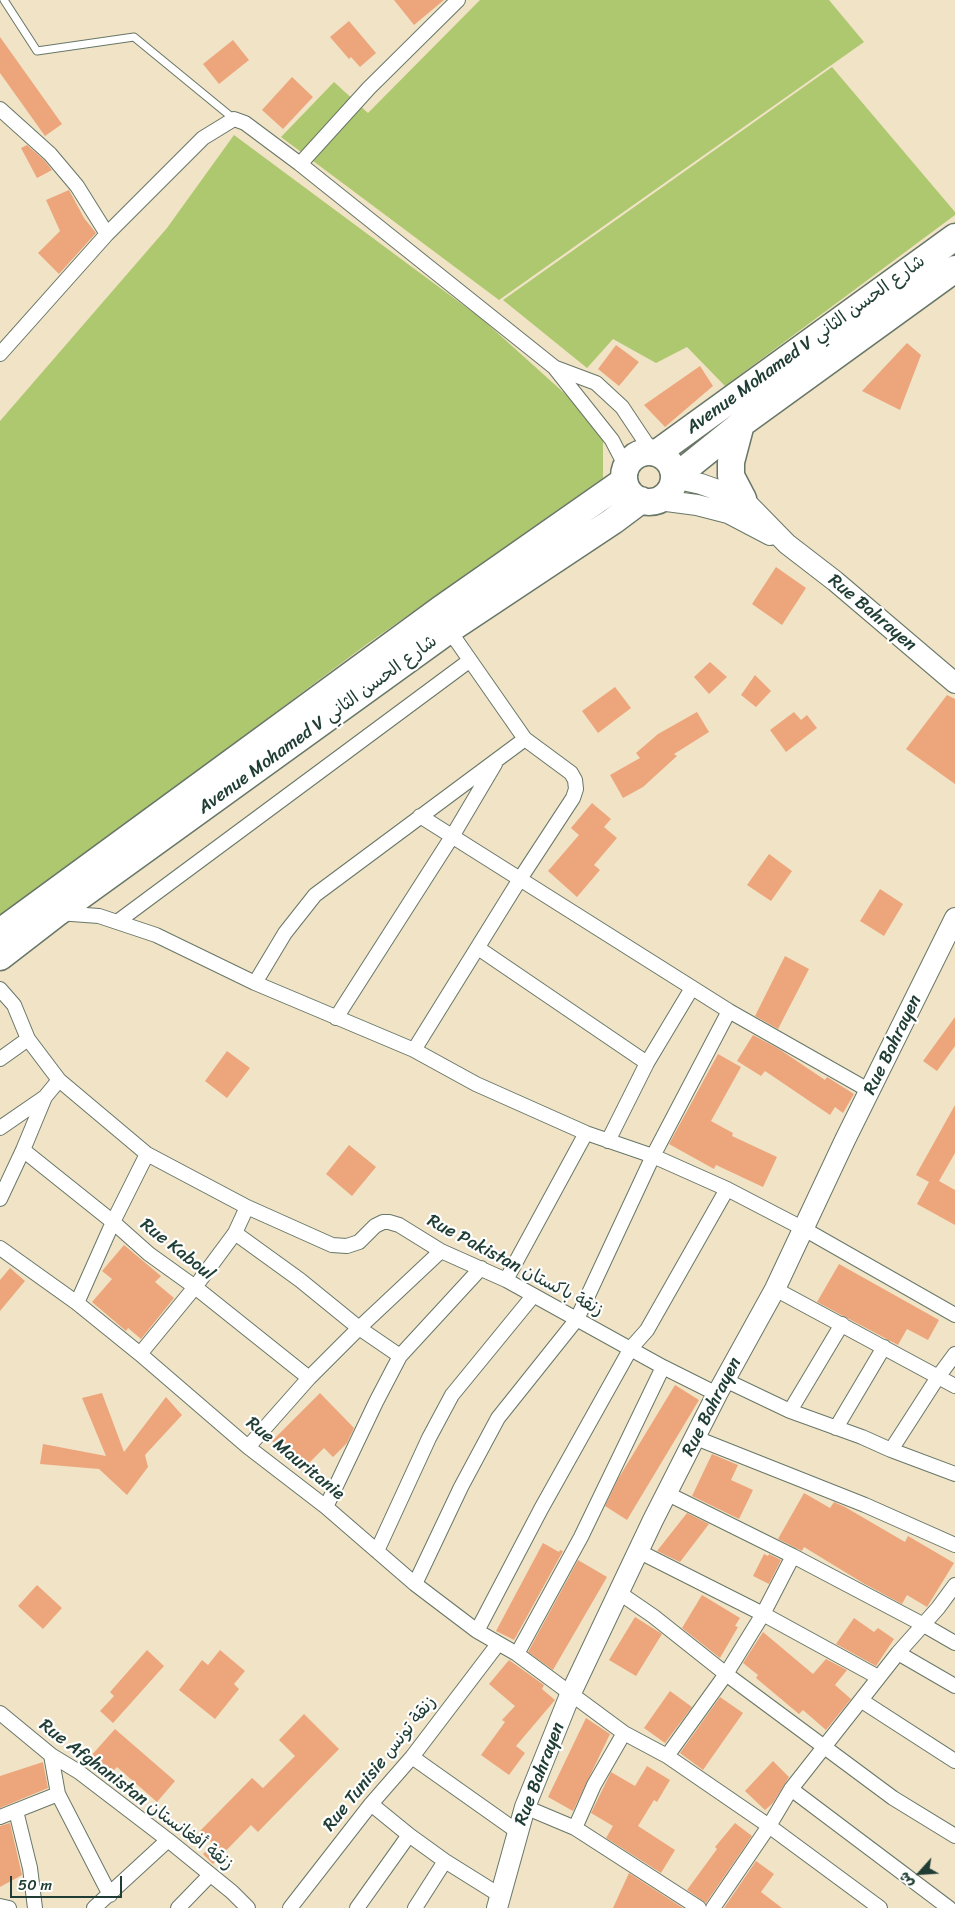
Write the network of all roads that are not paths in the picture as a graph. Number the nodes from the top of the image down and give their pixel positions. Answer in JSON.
{"nodes":[{"id":1,"x":4,"y":0,"type":"edge"},
{"id":2,"x":458,"y":0,"type":"edge"},
{"id":3,"x":0,"y":109,"type":"edge"},
{"id":4,"x":234,"y":118,"type":"junction"},
{"id":5,"x":300,"y":164,"type":"junction"},
{"id":6,"x":107,"y":234,"type":"junction"},
{"id":7,"x":955,"y":237,"type":"edge"},
{"id":8,"x":955,"y":269,"type":"edge"},
{"id":9,"x":0,"y":354,"type":"edge"},
{"id":10,"x":554,"y":367,"type":"junction"},
{"id":11,"x":741,"y":424,"type":"junction"},
{"id":12,"x":655,"y":453,"type":"junction"},
{"id":13,"x":674,"y":478,"type":"junction"},
{"id":14,"x":637,"y":487,"type":"junction"},
{"id":15,"x":743,"y":499,"type":"junction"},
{"id":16,"x":787,"y":544,"type":"junction"},
{"id":17,"x":449,"y":630,"type":"junction"},
{"id":18,"x":469,"y":661,"type":"junction"},
{"id":19,"x":955,"y":683,"type":"edge"},
{"id":20,"x":525,"y":740,"type":"junction"},
{"id":21,"x":498,"y":758,"type":"junction"},
{"id":22,"x":420,"y":816,"type":"junction"},
{"id":23,"x":454,"y":836,"type":"junction"},
{"id":24,"x":520,"y":879,"type":"junction"},
{"id":25,"x":57,"y":913,"type":"junction"},
{"id":26,"x":955,"y":918,"type":"edge"},
{"id":27,"x":117,"y":922,"type":"junction"},
{"id":28,"x":0,"y":932,"type":"edge"},
{"id":29,"x":478,"y":948,"type":"junction"},
{"id":30,"x":0,"y":957,"type":"edge"},
{"id":31,"x":255,"y":983,"type":"junction"},
{"id":32,"x":692,"y":988,"type":"junction"},
{"id":33,"x":0,"y":989,"type":"edge"},
{"id":34,"x":729,"y":1011,"type":"junction"},
{"id":35,"x":336,"y":1018,"type":"junction"},
{"id":36,"x":28,"y":1039,"type":"junction"},
{"id":37,"x":414,"y":1050,"type":"junction"},
{"id":38,"x":0,"y":1059,"type":"edge"},
{"id":39,"x":647,"y":1063,"type":"junction"},
{"id":40,"x":59,"y":1080,"type":"junction"},
{"id":41,"x":870,"y":1091,"type":"junction"},
{"id":42,"x":45,"y":1097,"type":"junction"},
{"id":43,"x":0,"y":1128,"type":"edge"},
{"id":44,"x":586,"y":1132,"type":"junction"},
{"id":45,"x":608,"y":1141,"type":"junction"},
{"id":46,"x":23,"y":1150,"type":"junction"},
{"id":47,"x":147,"y":1154,"type":"junction"},
{"id":48,"x":653,"y":1156,"type":"junction"},
{"id":49,"x":727,"y":1189,"type":"junction"},
{"id":50,"x":0,"y":1199,"type":"edge"},
{"id":51,"x":247,"y":1207,"type":"junction"},
{"id":52,"x":113,"y":1222,"type":"junction"},
{"id":53,"x":804,"y":1229,"type":"junction"},
{"id":54,"x":235,"y":1234,"type":"junction"},
{"id":55,"x":0,"y":1248,"type":"edge"},
{"id":56,"x":441,"y":1252,"type":"junction"},
{"id":57,"x":481,"y":1268,"type":"junction"},
{"id":58,"x":506,"y":1280,"type":"junction"},
{"id":59,"x":195,"y":1288,"type":"junction"},
{"id":60,"x":775,"y":1289,"type":"junction"},
{"id":61,"x":533,"y":1296,"type":"junction"},
{"id":62,"x":77,"y":1303,"type":"junction"},
{"id":63,"x":955,"y":1315,"type":"edge"},
{"id":64,"x":577,"y":1319,"type":"junction"},
{"id":65,"x":842,"y":1324,"type":"junction"},
{"id":66,"x":359,"y":1328,"type":"junction"},
{"id":67,"x":884,"y":1347,"type":"junction"},
{"id":68,"x":631,"y":1348,"type":"junction"},
{"id":69,"x":140,"y":1354,"type":"junction"},
{"id":70,"x":955,"y":1354,"type":"edge"},
{"id":71,"x":400,"y":1356,"type":"junction"},
{"id":72,"x":663,"y":1367,"type":"junction"},
{"id":73,"x":938,"y":1377,"type":"junction"},
{"id":74,"x":309,"y":1378,"type":"junction"},
{"id":75,"x":955,"y":1386,"type":"edge"},
{"id":76,"x":721,"y":1387,"type":"junction"},
{"id":77,"x":790,"y":1411,"type":"junction"},
{"id":78,"x":836,"y":1428,"type":"junction"},
{"id":79,"x":696,"y":1438,"type":"junction"},
{"id":80,"x":248,"y":1447,"type":"junction"},
{"id":81,"x":891,"y":1450,"type":"junction"},
{"id":82,"x":955,"y":1474,"type":"edge"},
{"id":83,"x":668,"y":1494,"type":"junction"},
{"id":84,"x":326,"y":1507,"type":"junction"},
{"id":85,"x":955,"y":1545,"type":"edge"},
{"id":86,"x":377,"y":1551,"type":"junction"},
{"id":87,"x":638,"y":1551,"type":"junction"},
{"id":88,"x":793,"y":1556,"type":"junction"},
{"id":89,"x":415,"y":1584,"type":"junction"},
{"id":90,"x":955,"y":1586,"type":"edge"},
{"id":91,"x":618,"y":1592,"type":"junction"},
{"id":92,"x":763,"y":1614,"type":"junction"},
{"id":93,"x":922,"y":1624,"type":"junction"},
{"id":94,"x":477,"y":1631,"type":"junction"},
{"id":95,"x":955,"y":1643,"type":"edge"},
{"id":96,"x":498,"y":1644,"type":"junction"},
{"id":97,"x":898,"y":1653,"type":"junction"},
{"id":98,"x":517,"y":1654,"type":"junction"},
{"id":99,"x":726,"y":1674,"type":"junction"},
{"id":100,"x":878,"y":1677,"type":"junction"},
{"id":101,"x":955,"y":1686,"type":"edge"},
{"id":102,"x":570,"y":1695,"type":"junction"},
{"id":103,"x":862,"y":1701,"type":"junction"},
{"id":104,"x":0,"y":1713,"type":"edge"},
{"id":105,"x":624,"y":1732,"type":"junction"},
{"id":106,"x":824,"y":1747,"type":"junction"},
{"id":107,"x":51,"y":1755,"type":"junction"},
{"id":108,"x":667,"y":1756,"type":"junction"},
{"id":109,"x":412,"y":1757,"type":"junction"},
{"id":110,"x":955,"y":1761,"type":"edge"},
{"id":111,"x":791,"y":1789,"type":"junction"},
{"id":112,"x":58,"y":1794,"type":"junction"},
{"id":113,"x":371,"y":1804,"type":"junction"},
{"id":114,"x":525,"y":1808,"type":"junction"},
{"id":115,"x":16,"y":1811,"type":"junction"},
{"id":116,"x":0,"y":1817,"type":"edge"},
{"id":117,"x":769,"y":1826,"type":"junction"},
{"id":118,"x":575,"y":1828,"type":"junction"},
{"id":119,"x":518,"y":1832,"type":"junction"},
{"id":120,"x":408,"y":1834,"type":"junction"},
{"id":121,"x":955,"y":1836,"type":"edge"},
{"id":122,"x":168,"y":1840,"type":"junction"},
{"id":123,"x":445,"y":1861,"type":"junction"},
{"id":124,"x":210,"y":1875,"type":"junction"},
{"id":125,"x":110,"y":1894,"type":"junction"},
{"id":126,"x":499,"y":1902,"type":"edge"},
{"id":127,"x":0,"y":1906,"type":"edge"},
{"id":128,"x":877,"y":1907,"type":"edge"},
{"id":129,"x":9,"y":1908,"type":"edge"},
{"id":130,"x":34,"y":1908,"type":"edge"},
{"id":131,"x":94,"y":1908,"type":"edge"},
{"id":132,"x":178,"y":1908,"type":"edge"},
{"id":133,"x":248,"y":1908,"type":"edge"},
{"id":134,"x":290,"y":1908,"type":"edge"},
{"id":135,"x":357,"y":1908,"type":"edge"},
{"id":136,"x":415,"y":1908,"type":"edge"},
{"id":137,"x":699,"y":1908,"type":"edge"},
{"id":138,"x":713,"y":1908,"type":"edge"},
{"id":139,"x":948,"y":1908,"type":"edge"}],
"edges":[{"from":1,"to":4,"type":"lane"},
{"from":2,"to":5,"type":"street"},
{"from":3,"to":6,"type":"street"},
{"from":4,"to":5,"type":"street"},
{"from":4,"to":6,"type":"street"},
{"from":5,"to":10,"type":"street"},
{"from":6,"to":9,"type":"street"},
{"from":7,"to":12,"type":"highway","name":"Avenue Mohamed V شارع الحسن الثاني"},
{"from":8,"to":11,"type":"highway","name":"Avenue Mohamed V شارع الحسن الثاني"},
{"from":10,"to":12,"type":"street"},
{"from":10,"to":14,"type":"street"},
{"from":11,"to":13,"type":"highway","name":"Avenue Mohamed V شارع الحسن الثاني"},
{"from":11,"to":15,"type":"highway"},
{"from":12,"to":13,"type":"highway"},
{"from":12,"to":14,"type":"highway"},
{"from":13,"to":14,"type":"highway"},
{"from":13,"to":15,"type":"street","name":"Rue Bahrayen"},
{"from":14,"to":16,"type":"street","name":"Rue Bahrayen"},
{"from":14,"to":17,"type":"highway","name":"Avenue Mohamed V شارع الحسن الثاني"},
{"from":14,"to":28,"type":"highway","name":"Avenue Mohamed V شارع الحسن الثاني"},
{"from":15,"to":16,"type":"street","name":"Rue Bahrayen"},
{"from":16,"to":19,"type":"street","name":"Rue Bahrayen"},
{"from":17,"to":18,"type":"street"},
{"from":17,"to":25,"type":"highway","name":"Avenue Mohamed V شارع الحسن الثاني"},
{"from":18,"to":20,"type":"street"},
{"from":18,"to":27,"type":"street"},
{"from":20,"to":21,"type":"street"},
{"from":20,"to":24,"type":"street"},
{"from":21,"to":22,"type":"street"},
{"from":21,"to":23,"type":"street"},
{"from":22,"to":23,"type":"street"},
{"from":22,"to":31,"type":"street"},
{"from":23,"to":24,"type":"street"},
{"from":23,"to":35,"type":"street"},
{"from":24,"to":29,"type":"street"},
{"from":24,"to":32,"type":"street"},
{"from":25,"to":27,"type":"street"},
{"from":25,"to":30,"type":"highway","name":"Avenue Mohamed V شارع الحسن الثاني"},
{"from":26,"to":41,"type":"street","name":"Rue Bahrayen"},
{"from":27,"to":31,"type":"street"},
{"from":29,"to":37,"type":"street"},
{"from":29,"to":39,"type":"street"},
{"from":31,"to":35,"type":"street"},
{"from":32,"to":34,"type":"street"},
{"from":32,"to":39,"type":"street"},
{"from":33,"to":36,"type":"street","name":"Rue Pakistan زنقة باكستان"},
{"from":34,"to":41,"type":"street"},
{"from":34,"to":48,"type":"street"},
{"from":35,"to":37,"type":"street"},
{"from":36,"to":38,"type":"street"},
{"from":36,"to":40,"type":"street","name":"Rue Pakistan زنقة باكستان"},
{"from":37,"to":44,"type":"street"},
{"from":39,"to":45,"type":"street"},
{"from":40,"to":42,"type":"street"},
{"from":40,"to":47,"type":"street","name":"Rue Pakistan زنقة باكستان"},
{"from":41,"to":53,"type":"street","name":"Rue Bahrayen"},
{"from":42,"to":43,"type":"street"},
{"from":42,"to":46,"type":"street"},
{"from":44,"to":45,"type":"street"},
{"from":44,"to":58,"type":"street"},
{"from":45,"to":48,"type":"street"},
{"from":46,"to":50,"type":"street"},
{"from":46,"to":52,"type":"street","name":"Rue Kaboul"},
{"from":47,"to":51,"type":"street","name":"Rue Pakistan زنقة باكستان"},
{"from":47,"to":52,"type":"street"},
{"from":48,"to":49,"type":"street"},
{"from":48,"to":64,"type":"street"},
{"from":49,"to":53,"type":"street"},
{"from":49,"to":68,"type":"street"},
{"from":51,"to":54,"type":"street"},
{"from":51,"to":56,"type":"street","name":"Rue Pakistan زنقة باكستان"},
{"from":52,"to":59,"type":"street","name":"Rue Kaboul"},
{"from":52,"to":62,"type":"street"},
{"from":53,"to":60,"type":"street","name":"Rue Bahrayen"},
{"from":53,"to":63,"type":"street"},
{"from":54,"to":59,"type":"street"},
{"from":54,"to":66,"type":"street"},
{"from":55,"to":62,"type":"street","name":"Rue Mauritanie"},
{"from":56,"to":57,"type":"street","name":"Rue Pakistan زنقة باكستان"},
{"from":56,"to":66,"type":"street"},
{"from":57,"to":58,"type":"street","name":"Rue Pakistan زنقة باكستان"},
{"from":57,"to":71,"type":"street"},
{"from":58,"to":61,"type":"street","name":"Rue Pakistan زنقة باكستان"},
{"from":59,"to":69,"type":"street"},
{"from":59,"to":74,"type":"street","name":"Rue Kaboul"},
{"from":60,"to":65,"type":"street"},
{"from":60,"to":76,"type":"street","name":"Rue Bahrayen"},
{"from":61,"to":64,"type":"street","name":"Rue Pakistan زنقة باكستان"},
{"from":61,"to":86,"type":"street"},
{"from":62,"to":69,"type":"street","name":"Rue Mauritanie"},
{"from":64,"to":68,"type":"street","name":"Rue Pakistan زنقة باكستان"},
{"from":64,"to":89,"type":"street"},
{"from":65,"to":67,"type":"street"},
{"from":65,"to":77,"type":"street"},
{"from":66,"to":71,"type":"street"},
{"from":66,"to":74,"type":"street"},
{"from":67,"to":73,"type":"street"},
{"from":67,"to":78,"type":"street"},
{"from":68,"to":72,"type":"street","name":"Rue Pakistan زنقة باكستان"},
{"from":68,"to":94,"type":"street"},
{"from":69,"to":80,"type":"street","name":"Rue Mauritanie"},
{"from":70,"to":73,"type":"street"},
{"from":71,"to":84,"type":"street"},
{"from":72,"to":76,"type":"street","name":"Rue Pakistan زنقة باكستان"},
{"from":72,"to":98,"type":"street"},
{"from":73,"to":75,"type":"street"},
{"from":73,"to":81,"type":"street"},
{"from":74,"to":80,"type":"street"},
{"from":76,"to":77,"type":"street","name":"Rue Pakistan زنقة باكستان"},
{"from":76,"to":79,"type":"street","name":"Rue Bahrayen"},
{"from":77,"to":78,"type":"street","name":"Rue Pakistan زنقة باكستان"},
{"from":78,"to":81,"type":"street","name":"Rue Pakistan زنقة باكستان"},
{"from":79,"to":83,"type":"street","name":"Rue Bahrayen"},
{"from":79,"to":85,"type":"street"},
{"from":80,"to":84,"type":"street","name":"Rue Mauritanie"},
{"from":81,"to":82,"type":"street","name":"Rue Pakistan زنقة باكستان"},
{"from":83,"to":87,"type":"street","name":"Rue Bahrayen"},
{"from":83,"to":88,"type":"street"},
{"from":84,"to":86,"type":"street","name":"Rue Mauritanie"},
{"from":86,"to":89,"type":"street","name":"Rue Mauritanie"},
{"from":87,"to":91,"type":"street","name":"Rue Bahrayen"},
{"from":87,"to":92,"type":"street"},
{"from":88,"to":92,"type":"street"},
{"from":88,"to":93,"type":"street"},
{"from":89,"to":94,"type":"street","name":"Rue Mauritanie"},
{"from":90,"to":93,"type":"street"},
{"from":91,"to":99,"type":"street"},
{"from":91,"to":102,"type":"street","name":"Rue Bahrayen"},
{"from":92,"to":99,"type":"street"},
{"from":92,"to":100,"type":"street"},
{"from":93,"to":95,"type":"street"},
{"from":93,"to":97,"type":"street"},
{"from":94,"to":96,"type":"street","name":"Rue Mauritanie"},
{"from":96,"to":98,"type":"street","name":"Rue Mauritanie"},
{"from":96,"to":109,"type":"street","name":"Rue Tunisie زنقة تونس"},
{"from":97,"to":100,"type":"street"},
{"from":97,"to":101,"type":"street"},
{"from":98,"to":102,"type":"street","name":"Rue Mauritanie"},
{"from":99,"to":106,"type":"street"},
{"from":99,"to":108,"type":"street"},
{"from":100,"to":103,"type":"street"},
{"from":102,"to":105,"type":"street","name":"Rue Mauritanie"},
{"from":102,"to":114,"type":"street","name":"Rue Bahrayen"},
{"from":103,"to":106,"type":"street"},
{"from":103,"to":110,"type":"street"},
{"from":104,"to":107,"type":"street","name":"Rue Afghanistan زنقة أفغانستان"},
{"from":105,"to":108,"type":"street","name":"Rue Mauritanie"},
{"from":105,"to":118,"type":"street"},
{"from":106,"to":111,"type":"street"},
{"from":106,"to":121,"type":"street"},
{"from":107,"to":112,"type":"street"},
{"from":107,"to":122,"type":"street","name":"Rue Afghanistan زنقة أفغانستان"},
{"from":108,"to":117,"type":"street","name":"Rue Mauritanie"},
{"from":109,"to":113,"type":"street","name":"Rue Tunisie زنقة تونس"},
{"from":109,"to":119,"type":"street"},
{"from":111,"to":117,"type":"street"},
{"from":111,"to":139,"type":"street"},
{"from":112,"to":115,"type":"street"},
{"from":112,"to":125,"type":"street"},
{"from":113,"to":120,"type":"street"},
{"from":113,"to":134,"type":"street","name":"Rue Tunisie زنقة تونس"},
{"from":114,"to":118,"type":"street"},
{"from":114,"to":119,"type":"street","name":"Rue Bahrayen"},
{"from":115,"to":116,"type":"street"},
{"from":115,"to":130,"type":"street"},
{"from":117,"to":128,"type":"street","name":"Rue Mauritanie"},
{"from":117,"to":138,"type":"street"},
{"from":118,"to":137,"type":"street"},
{"from":119,"to":126,"type":"street","name":"Rue Bahrayen"},
{"from":120,"to":123,"type":"street"},
{"from":120,"to":135,"type":"street"},
{"from":122,"to":124,"type":"street","name":"Rue Afghanistan زنقة أفغانستان"},
{"from":122,"to":125,"type":"street"},
{"from":123,"to":126,"type":"street"},
{"from":123,"to":136,"type":"street"},
{"from":124,"to":132,"type":"street"},
{"from":124,"to":133,"type":"street","name":"Rue Afghanistan زنقة أفغانستان"},
{"from":125,"to":131,"type":"street"},
{"from":127,"to":129,"type":"street"}]}
